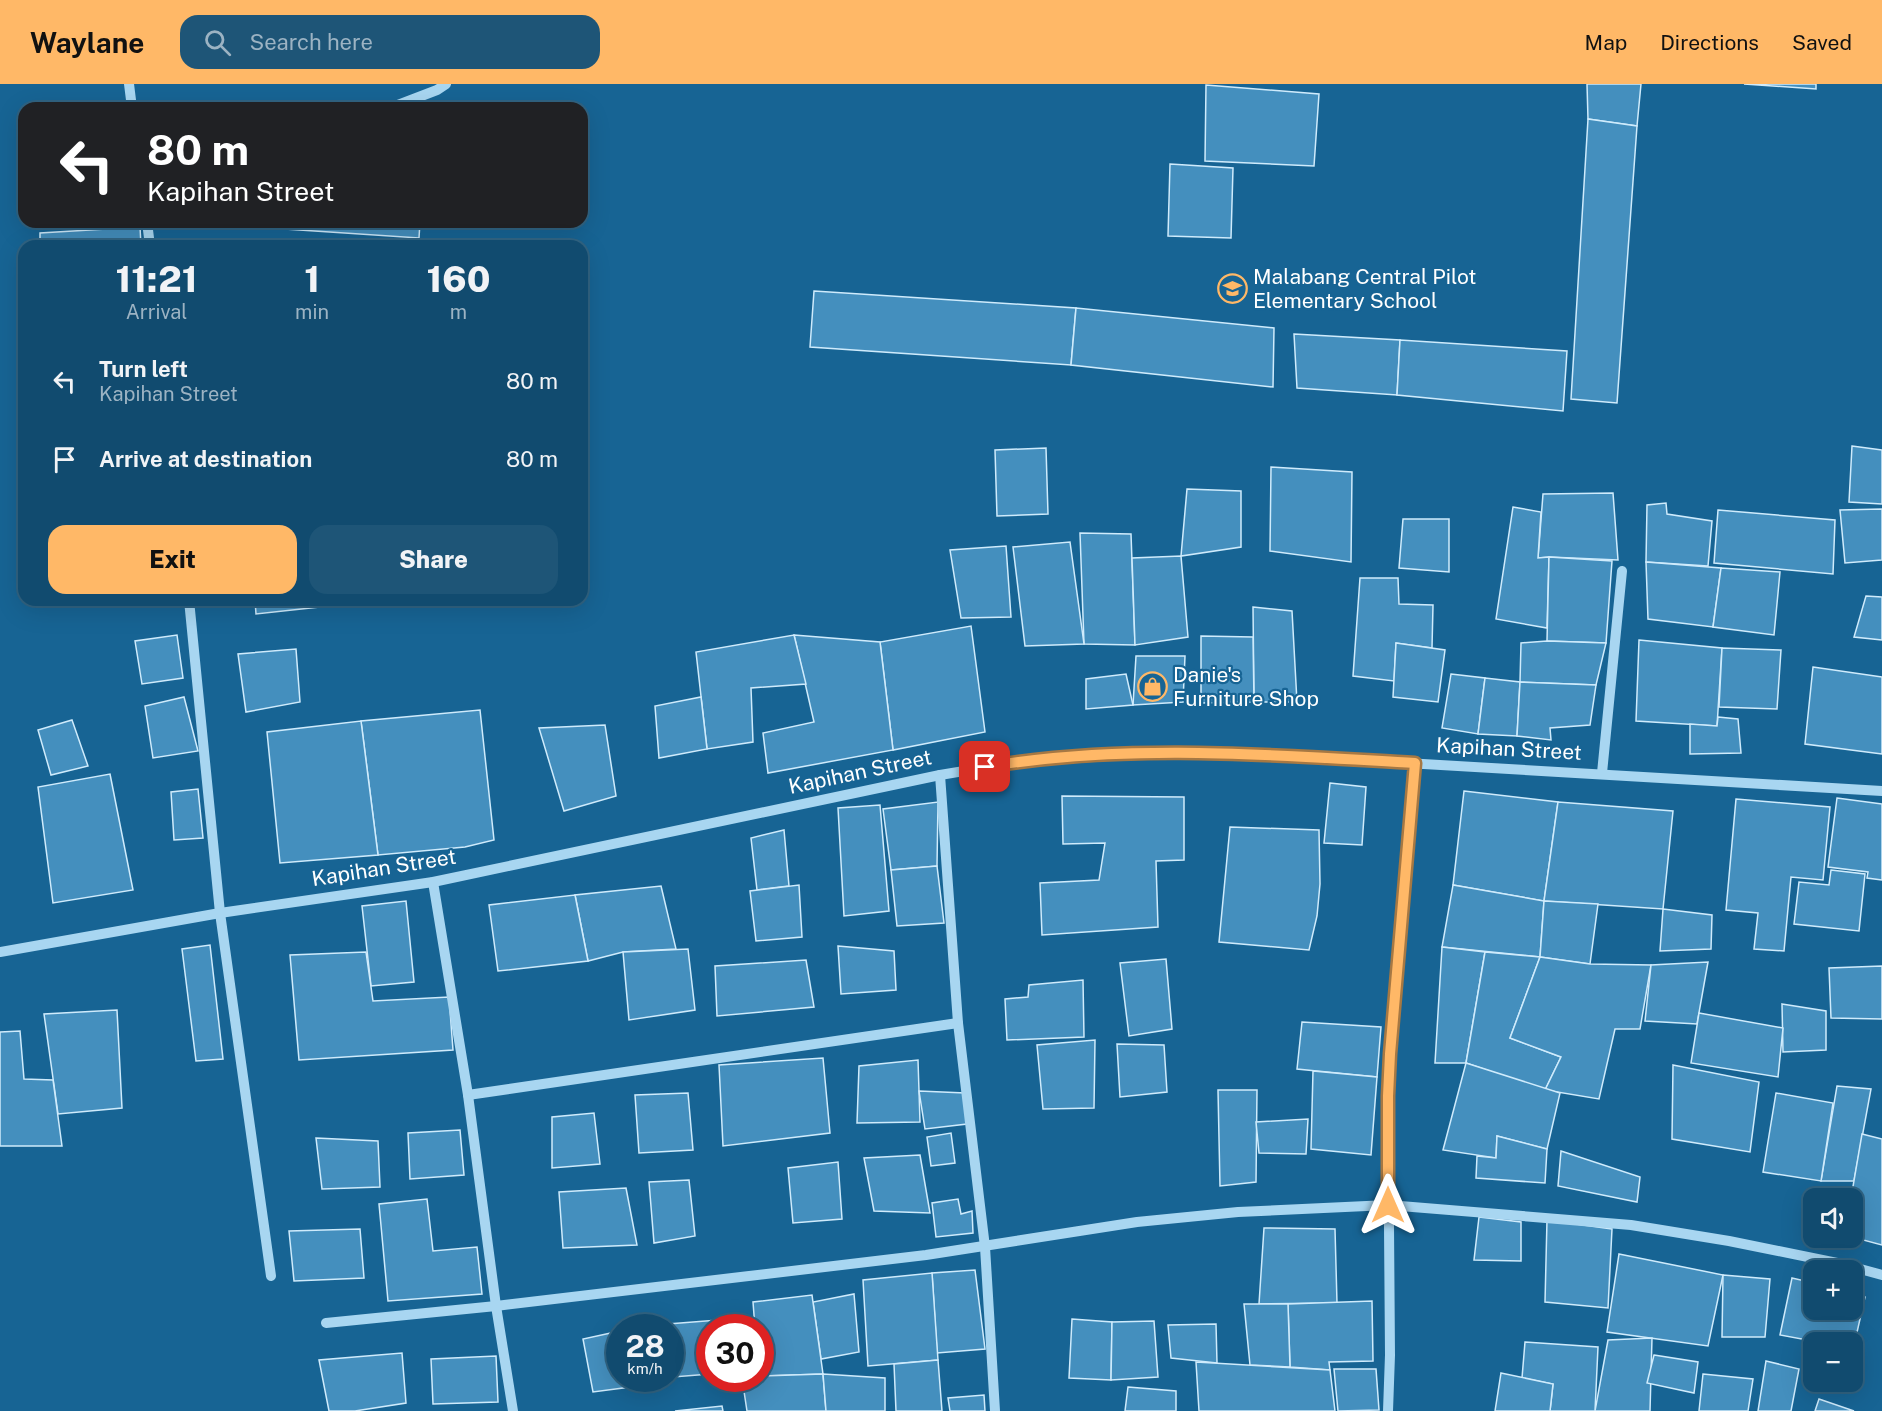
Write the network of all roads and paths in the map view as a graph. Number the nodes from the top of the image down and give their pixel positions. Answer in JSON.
{"nodes":[{"id":1,"x":129,"y":84,"type":"edge"},
{"id":2,"x":446,"y":84,"type":"edge"},
{"id":3,"x":131,"y":102,"type":"edge"},
{"id":4,"x":406,"y":102,"type":"edge"},
{"id":5,"x":1622,"y":572,"type":"dead end"},
{"id":6,"x":190,"y":606,"type":"edge"},
{"id":7,"x":1415,"y":763,"type":"junction"},
{"id":8,"x":1602,"y":773,"type":"junction"},
{"id":9,"x":940,"y":775,"type":"junction"},
{"id":10,"x":1882,"y":791,"type":"edge"},
{"id":11,"x":433,"y":882,"type":"junction"},
{"id":12,"x":220,"y":913,"type":"junction"},
{"id":13,"x":0,"y":952,"type":"edge"},
{"id":14,"x":958,"y":1023,"type":"junction"},
{"id":15,"x":468,"y":1095,"type":"junction"},
{"id":16,"x":1388,"y":1205,"type":"junction"},
{"id":17,"x":985,"y":1247,"type":"junction"},
{"id":18,"x":1882,"y":1275,"type":"edge"},
{"id":19,"x":271,"y":1276,"type":"dead end"},
{"id":20,"x":496,"y":1306,"type":"junction"},
{"id":21,"x":326,"y":1323,"type":"dead end"},
{"id":22,"x":513,"y":1411,"type":"edge"},
{"id":23,"x":995,"y":1411,"type":"edge"},
{"id":24,"x":1389,"y":1411,"type":"edge"}],
"edges":[{"from":1,"to":3,"type":"street"},
{"from":2,"to":4,"type":"street"},
{"from":5,"to":8,"type":"street"},
{"from":6,"to":12,"type":"street"},
{"from":7,"to":8,"type":"street","name":"Kapihan Street"},
{"from":7,"to":9,"type":"street","name":"Kapihan Street"},
{"from":7,"to":16,"type":"street"},
{"from":8,"to":10,"type":"street","name":"Kapihan Street"},
{"from":9,"to":11,"type":"street","name":"Kapihan Street"},
{"from":9,"to":14,"type":"street"},
{"from":11,"to":12,"type":"street","name":"Kapihan Street"},
{"from":11,"to":15,"type":"street"},
{"from":12,"to":13,"type":"street","name":"Kapihan Street"},
{"from":12,"to":19,"type":"street"},
{"from":14,"to":15,"type":"street"},
{"from":14,"to":17,"type":"street"},
{"from":15,"to":20,"type":"street"},
{"from":16,"to":17,"type":"street"},
{"from":16,"to":18,"type":"street"},
{"from":16,"to":24,"type":"street"},
{"from":17,"to":20,"type":"street"},
{"from":17,"to":23,"type":"street"},
{"from":20,"to":21,"type":"street"},
{"from":20,"to":22,"type":"street"}]}
